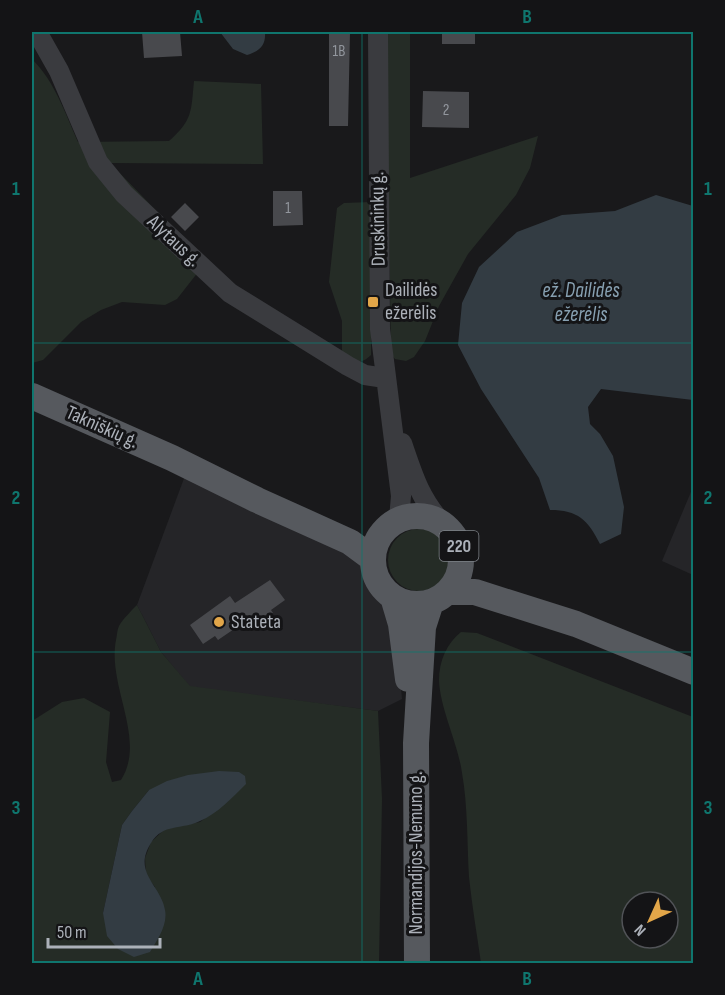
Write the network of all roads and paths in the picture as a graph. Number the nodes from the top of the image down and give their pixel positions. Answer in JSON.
{"nodes":[{"id":1,"x":37,"y":32,"type":"edge"},
{"id":2,"x":378,"y":32,"type":"edge"},
{"id":3,"x":385,"y":378,"type":"junction"},
{"id":4,"x":32,"y":396,"type":"edge"},
{"id":5,"x":389,"y":407,"type":"junction"},
{"id":6,"x":172,"y":458,"type":"junction"},
{"id":7,"x":442,"y":523,"type":"junction"},
{"id":8,"x":392,"y":524,"type":"junction"},
{"id":9,"x":373,"y":559,"type":"junction"},
{"id":10,"x":462,"y":561,"type":"junction"},
{"id":11,"x":393,"y":597,"type":"junction"},
{"id":12,"x":440,"y":597,"type":"junction"},
{"id":13,"x":576,"y":624,"type":"junction"},
{"id":14,"x":693,"y":672,"type":"edge"},
{"id":15,"x":416,"y":743,"type":"junction"},
{"id":16,"x":417,"y":963,"type":"edge"}],
"edges":[{"from":1,"to":3,"type":"street","name":"Alytaus g."},
{"from":2,"to":3,"type":"street","name":"Druskininkų g."},
{"from":3,"to":5,"type":"street","name":"Druskininkų g."},
{"from":4,"to":6,"type":"main road","name":"Takniškių g.","number":"220"},
{"from":5,"to":7,"type":"street"},
{"from":5,"to":8,"type":"street"},
{"from":6,"to":8,"type":"main road","number":"220"},
{"from":6,"to":9,"type":"main road","number":"220"},
{"from":7,"to":8,"type":"main road","number":"220"},
{"from":7,"to":10,"type":"main road","number":"220"},
{"from":8,"to":9,"type":"main road"},
{"from":9,"to":11,"type":"main road"},
{"from":10,"to":12,"type":"main road","number":"220"},
{"from":10,"to":13,"type":"main road","number":"220"},
{"from":11,"to":12,"type":"main road","number":"220"},
{"from":11,"to":15,"type":"main road","name":"Normandijos-Nemuno g."},
{"from":12,"to":13,"type":"main road","number":"220"},
{"from":12,"to":15,"type":"main road","name":"Normandijos-Nemuno g."},
{"from":13,"to":14,"type":"main road","number":"220"},
{"from":15,"to":16,"type":"main road","name":"Normandijos-Nemuno g."}]}
